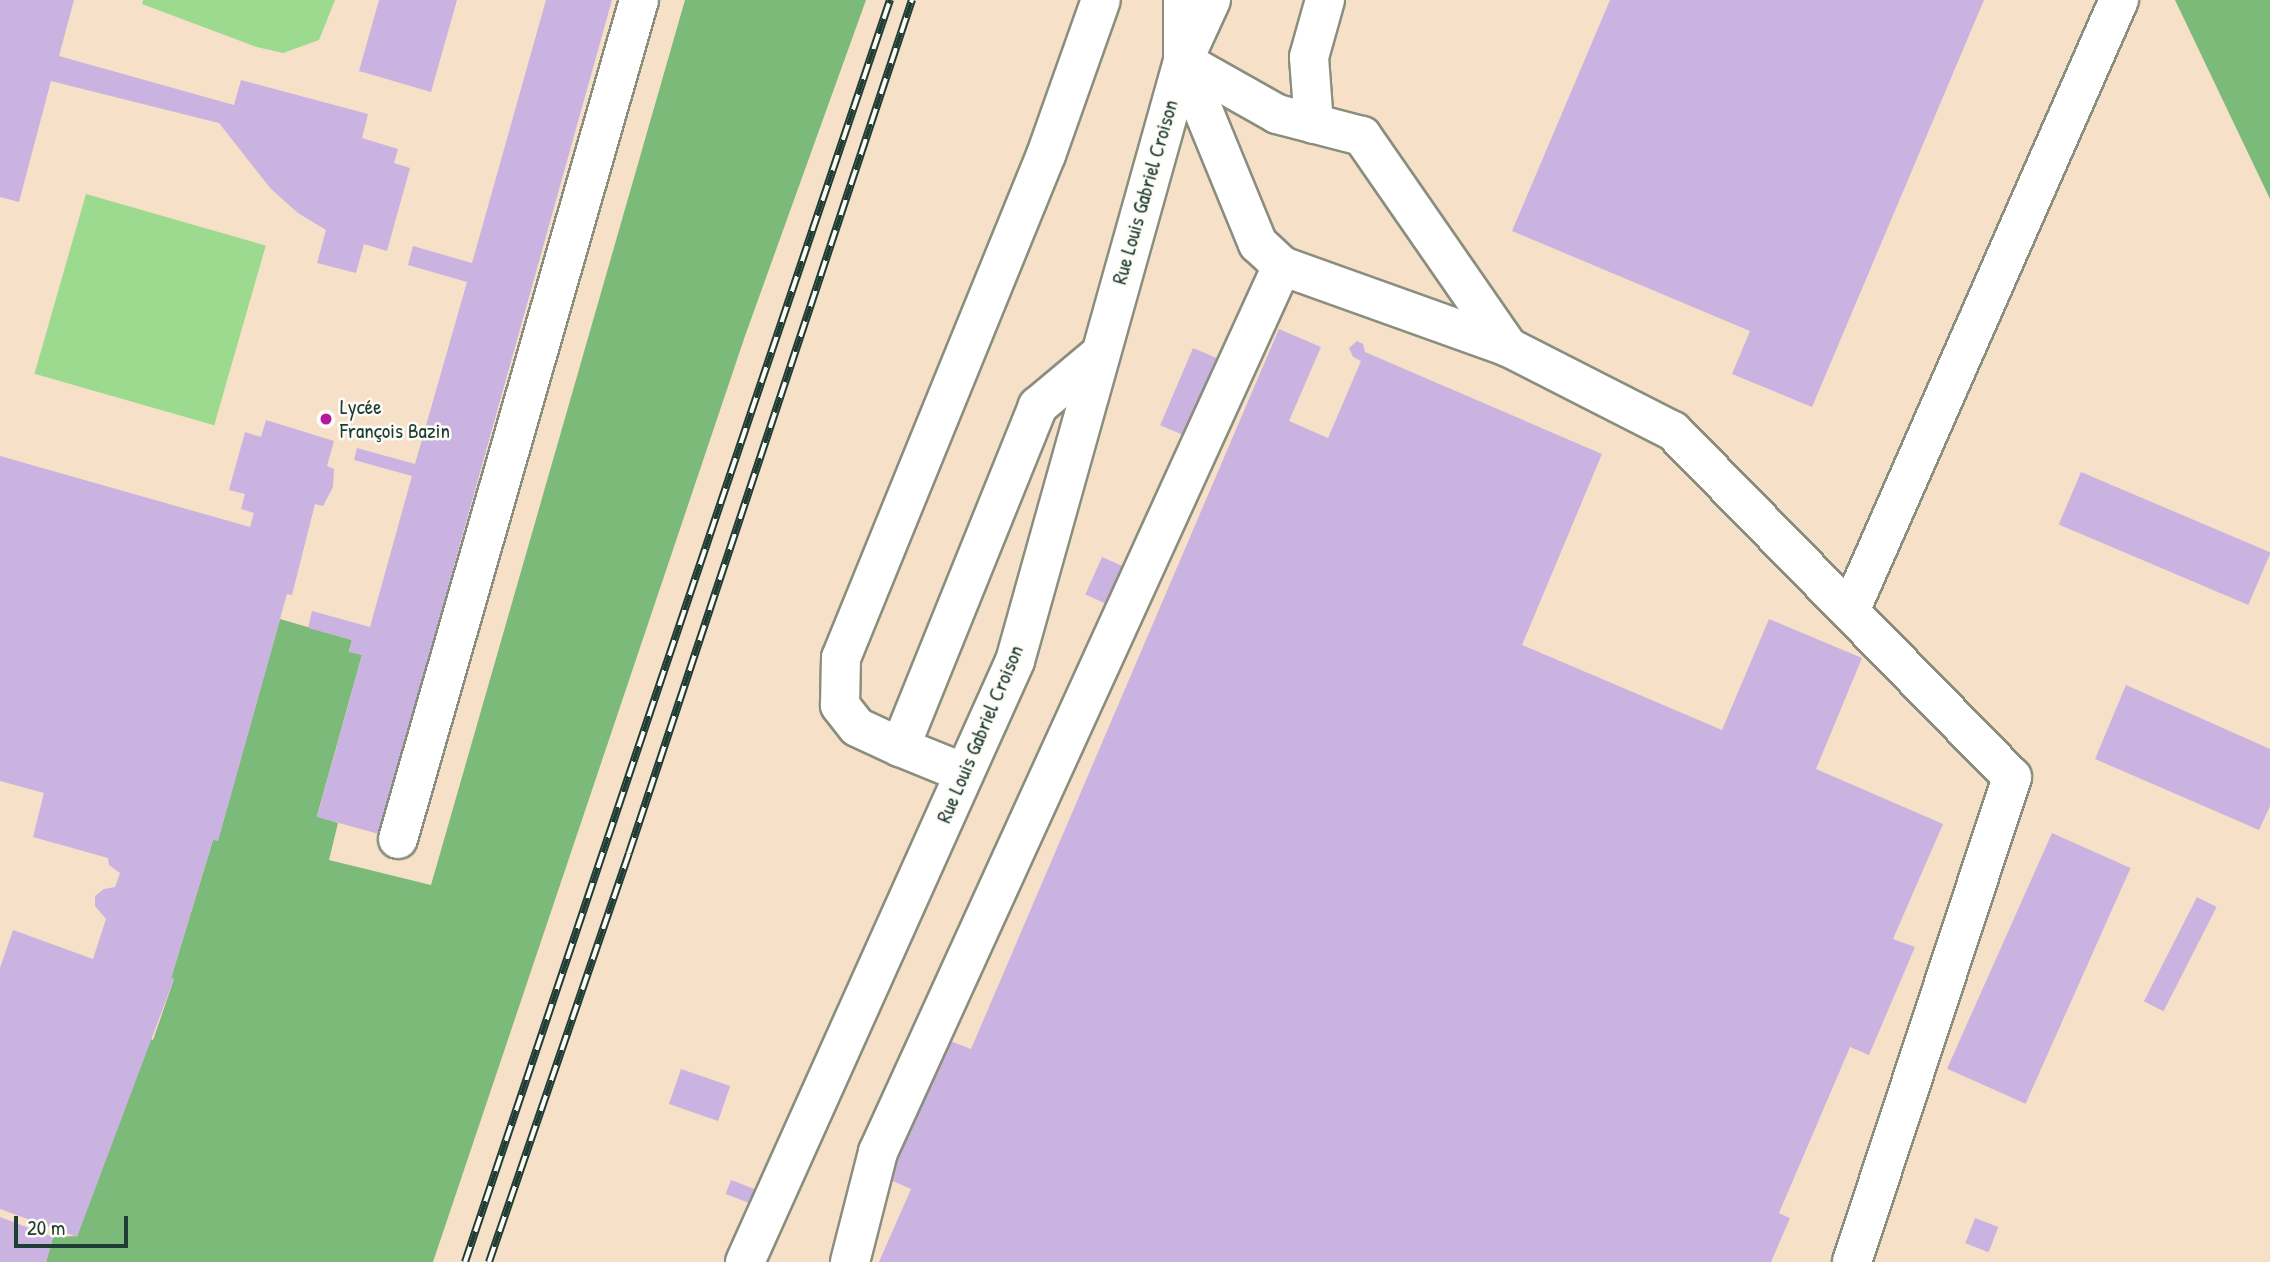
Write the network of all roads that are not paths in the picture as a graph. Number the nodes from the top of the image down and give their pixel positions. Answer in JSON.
{"nodes":[{"id":1,"x":639,"y":0,"type":"edge"},
{"id":2,"x":1101,"y":0,"type":"edge"},
{"id":3,"x":1183,"y":0,"type":"edge"},
{"id":4,"x":1211,"y":0,"type":"edge"},
{"id":5,"x":1325,"y":0,"type":"edge"},
{"id":6,"x":2119,"y":0,"type":"edge"},
{"id":7,"x":1182,"y":61,"type":"junction"},
{"id":8,"x":1314,"y":124,"type":"junction"},
{"id":9,"x":1282,"y":266,"type":"junction"},
{"id":10,"x":1508,"y":346,"type":"junction"},
{"id":11,"x":1099,"y":355,"type":"junction"},
{"id":12,"x":1850,"y":611,"type":"junction"},
{"id":13,"x":900,"y":747,"type":"junction"},
{"id":14,"x":964,"y":773,"type":"junction"},
{"id":15,"x":398,"y":839,"type":"dead end"},
{"id":16,"x":746,"y":1262,"type":"edge"},
{"id":17,"x":850,"y":1262,"type":"edge"},
{"id":18,"x":1852,"y":1262,"type":"edge"}],
"edges":[{"from":1,"to":15,"type":"street"},
{"from":2,"to":13,"type":"street"},
{"from":3,"to":7,"type":"street","name":"Rue Louis Gabriel Croison"},
{"from":4,"to":7,"type":"street","name":"Rue Louis Gabriel Croison"},
{"from":5,"to":8,"type":"street"},
{"from":6,"to":12,"type":"street"},
{"from":7,"to":8,"type":"street"},
{"from":7,"to":9,"type":"street"},
{"from":7,"to":11,"type":"street","name":"Rue Louis Gabriel Croison"},
{"from":8,"to":10,"type":"street"},
{"from":9,"to":10,"type":"street"},
{"from":9,"to":17,"type":"street"},
{"from":10,"to":12,"type":"street"},
{"from":11,"to":13,"type":"street"},
{"from":11,"to":14,"type":"street","name":"Rue Louis Gabriel Croison"},
{"from":12,"to":18,"type":"street"},
{"from":13,"to":14,"type":"street"},
{"from":14,"to":16,"type":"street","name":"Rue Louis Gabriel Croison"}]}
